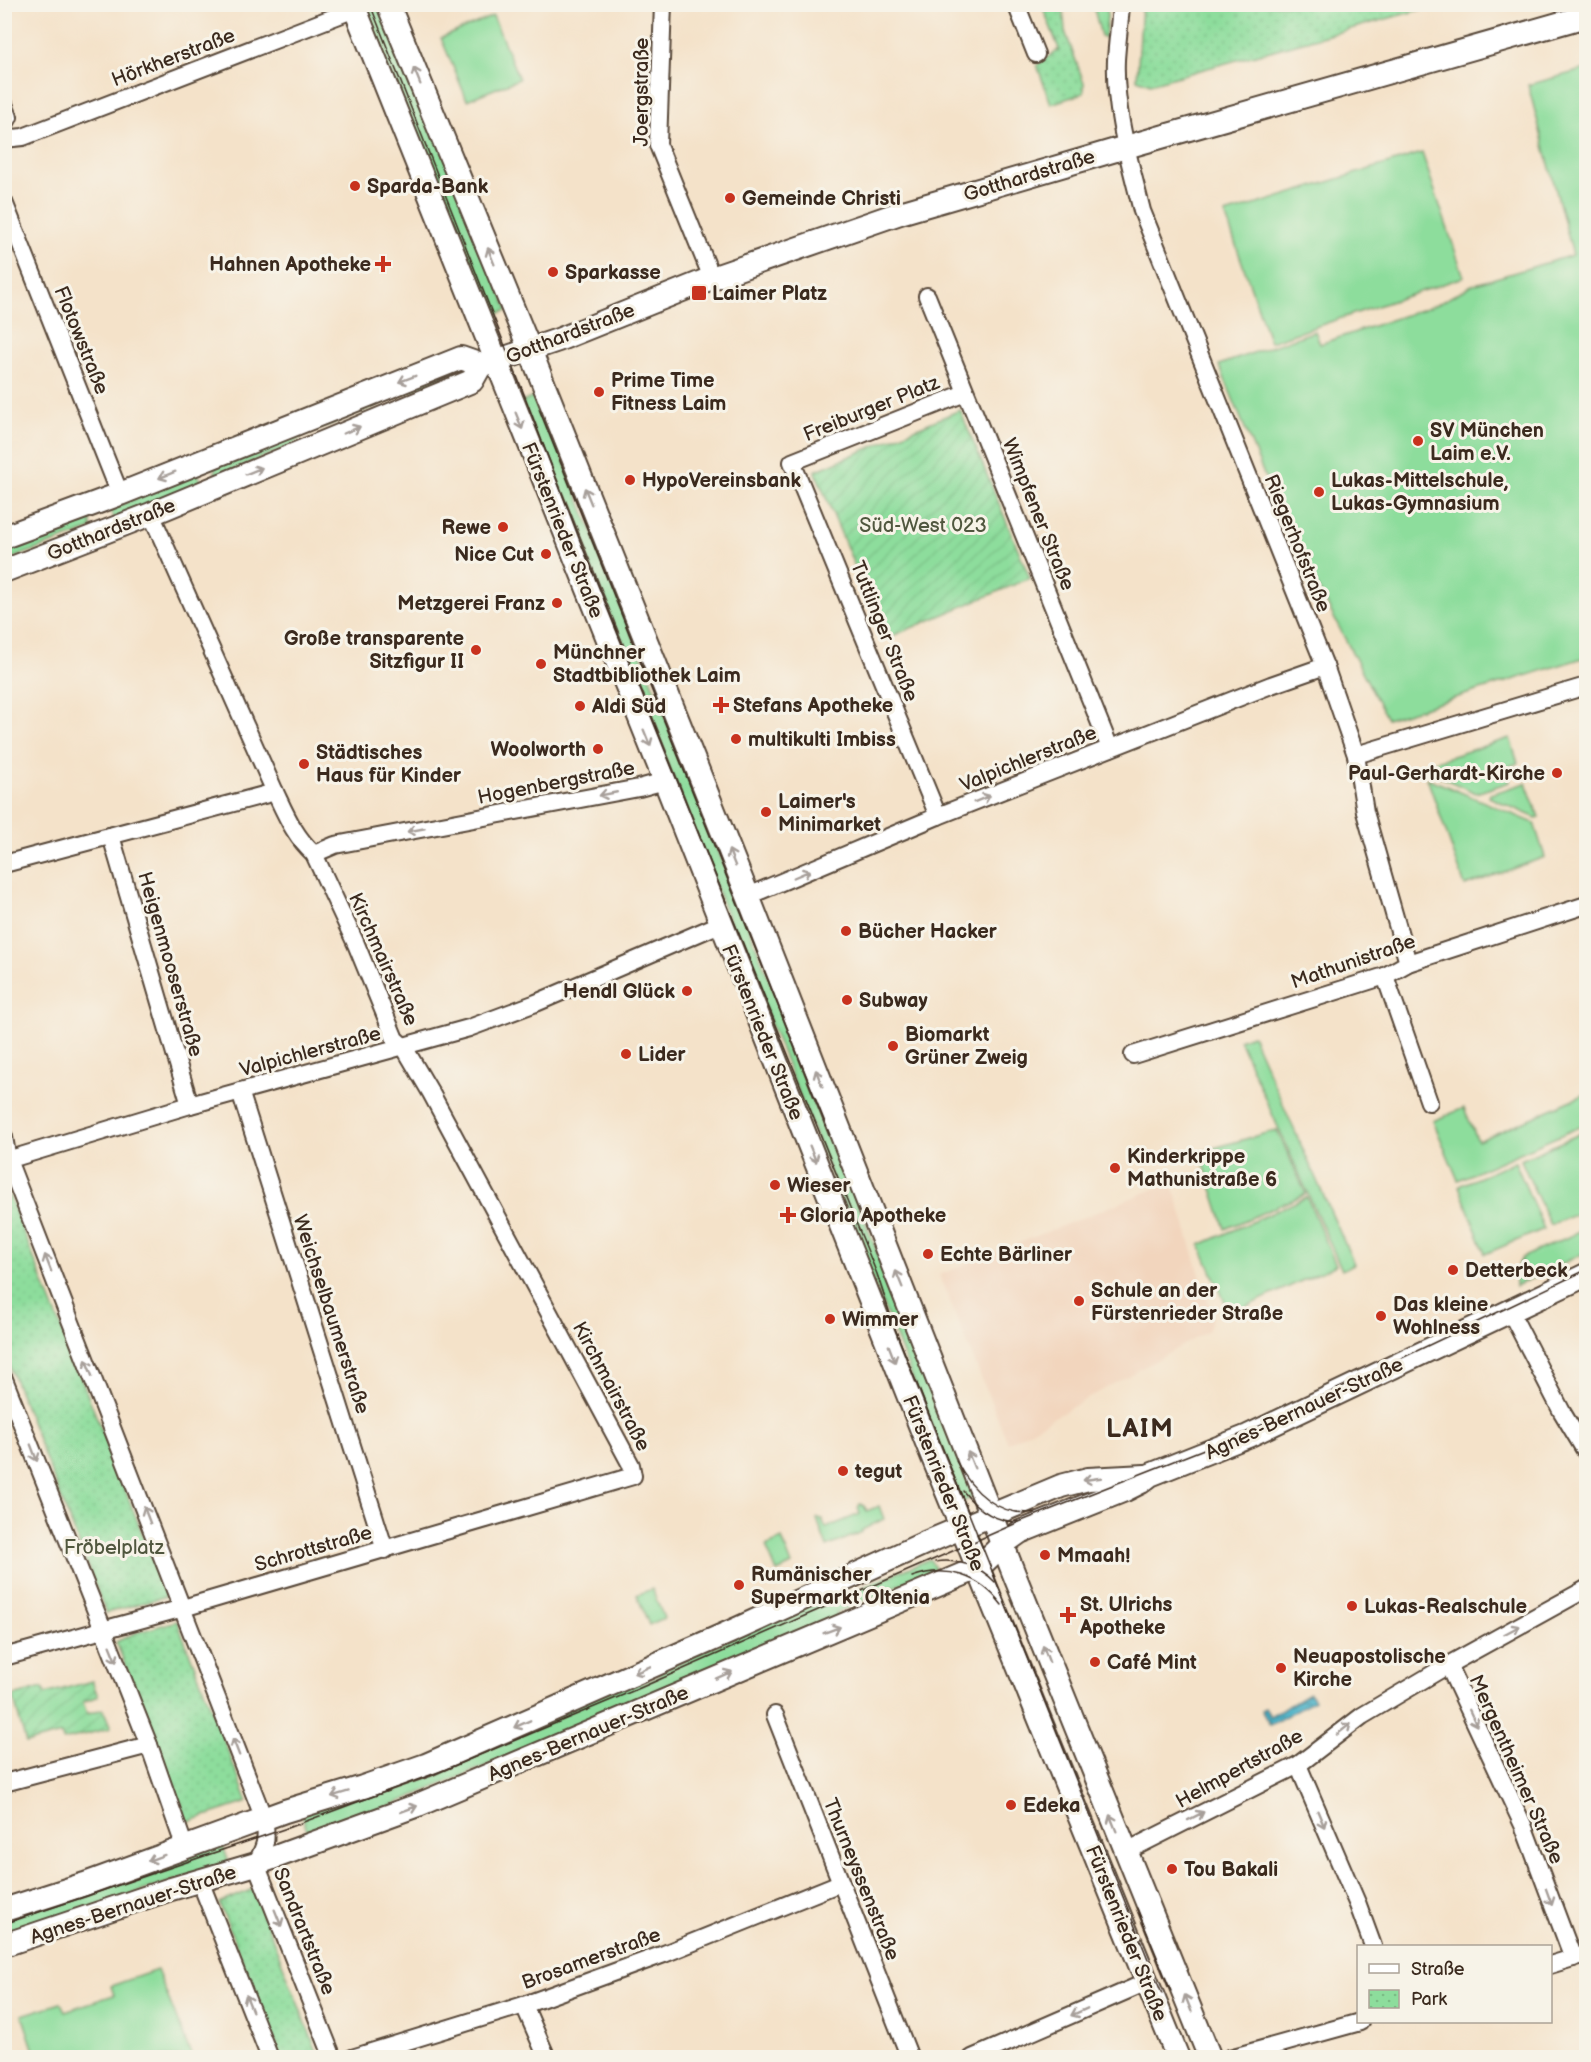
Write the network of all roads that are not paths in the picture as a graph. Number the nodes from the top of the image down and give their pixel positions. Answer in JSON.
{"nodes":[{"id":1,"x":388,"y":4,"type":"edge"},
{"id":2,"x":663,"y":4,"type":"edge"},
{"id":3,"x":1016,"y":4,"type":"edge"},
{"id":4,"x":1121,"y":4,"type":"edge"},
{"id":5,"x":354,"y":7,"type":"edge"},
{"id":6,"x":1587,"y":16,"type":"edge"},
{"id":7,"x":1036,"y":54,"type":"dead end"},
{"id":8,"x":4,"y":104,"type":"edge"},
{"id":9,"x":4,"y":126,"type":"edge"},
{"id":10,"x":4,"y":139,"type":"edge"},
{"id":11,"x":1126,"y":147,"type":"junction"},
{"id":12,"x":4,"y":201,"type":"edge"},
{"id":13,"x":712,"y":278,"type":"junction"},
{"id":14,"x":927,"y":296,"type":"dead end"},
{"id":15,"x":530,"y":350,"type":"junction"},
{"id":16,"x":489,"y":363,"type":"junction"},
{"id":17,"x":965,"y":393,"type":"junction"},
{"id":18,"x":208,"y":458,"type":"junction"},
{"id":19,"x":792,"y":462,"type":"joint"},
{"id":20,"x":218,"y":486,"type":"junction"},
{"id":21,"x":120,"y":494,"type":"junction"},
{"id":22,"x":151,"y":514,"type":"junction"},
{"id":23,"x":4,"y":537,"type":"edge"},
{"id":24,"x":4,"y":571,"type":"edge"},
{"id":25,"x":1325,"y":666,"type":"junction"},
{"id":26,"x":1587,"y":686,"type":"edge"},
{"id":27,"x":1110,"y":748,"type":"junction"},
{"id":28,"x":1356,"y":755,"type":"junction"},
{"id":29,"x":665,"y":781,"type":"junction"},
{"id":30,"x":275,"y":792,"type":"junction"},
{"id":31,"x":938,"y":816,"type":"junction"},
{"id":32,"x":111,"y":836,"type":"junction"},
{"id":33,"x":314,"y":854,"type":"junction"},
{"id":34,"x":4,"y":864,"type":"edge"},
{"id":35,"x":748,"y":896,"type":"junction"},
{"id":36,"x":1587,"y":905,"type":"edge"},
{"id":37,"x":710,"y":928,"type":"junction"},
{"id":38,"x":1408,"y":963,"type":"junction"},
{"id":39,"x":1385,"y":976,"type":"junction"},
{"id":40,"x":404,"y":1047,"type":"junction"},
{"id":41,"x":1133,"y":1055,"type":"dead end"},
{"id":42,"x":240,"y":1091,"type":"junction"},
{"id":43,"x":1430,"y":1102,"type":"dead end"},
{"id":44,"x":190,"y":1105,"type":"junction"},
{"id":45,"x":4,"y":1137,"type":"edge"},
{"id":46,"x":6,"y":1161,"type":"edge"},
{"id":47,"x":1587,"y":1275,"type":"edge"},
{"id":48,"x":1510,"y":1311,"type":"junction"},
{"id":49,"x":4,"y":1379,"type":"edge"},
{"id":50,"x":1587,"y":1452,"type":"edge"},
{"id":51,"x":1150,"y":1475,"type":"junction"},
{"id":52,"x":633,"y":1476,"type":"joint"},
{"id":53,"x":992,"y":1515,"type":"junction"},
{"id":54,"x":962,"y":1527,"type":"junction"},
{"id":55,"x":1003,"y":1544,"type":"junction"},
{"id":56,"x":385,"y":1550,"type":"junction"},
{"id":57,"x":978,"y":1568,"type":"junction"},
{"id":58,"x":1587,"y":1589,"type":"edge"},
{"id":59,"x":183,"y":1608,"type":"junction"},
{"id":60,"x":103,"y":1630,"type":"junction"},
{"id":61,"x":4,"y":1657,"type":"edge"},
{"id":62,"x":1448,"y":1665,"type":"junction"},
{"id":63,"x":775,"y":1716,"type":"dead end"},
{"id":64,"x":149,"y":1745,"type":"junction"},
{"id":65,"x":1298,"y":1765,"type":"junction"},
{"id":66,"x":4,"y":1783,"type":"edge"},
{"id":67,"x":264,"y":1819,"type":"junction"},
{"id":68,"x":184,"y":1848,"type":"junction"},
{"id":69,"x":1125,"y":1852,"type":"junction"},
{"id":70,"x":256,"y":1864,"type":"junction"},
{"id":71,"x":200,"y":1881,"type":"junction"},
{"id":72,"x":840,"y":1883,"type":"junction"},
{"id":73,"x":4,"y":1910,"type":"edge"},
{"id":74,"x":4,"y":1945,"type":"edge"},
{"id":75,"x":1372,"y":1945,"type":"edge"},
{"id":76,"x":1580,"y":1956,"type":"edge"},
{"id":77,"x":1552,"y":1965,"type":"edge"},
{"id":78,"x":1147,"y":1982,"type":"junction"},
{"id":79,"x":524,"y":2005,"type":"junction"},
{"id":80,"x":1357,"y":2023,"type":"edge"},
{"id":81,"x":270,"y":2058,"type":"edge"},
{"id":82,"x":333,"y":2058,"type":"edge"},
{"id":83,"x":352,"y":2058,"type":"edge"},
{"id":84,"x":547,"y":2058,"type":"edge"},
{"id":85,"x":910,"y":2058,"type":"edge"},
{"id":86,"x":972,"y":2058,"type":"edge"},
{"id":87,"x":1178,"y":2058,"type":"edge"},
{"id":88,"x":1210,"y":2058,"type":"edge"},
{"id":89,"x":1230,"y":2058,"type":"edge"}],
"edges":[{"from":15,"to":1,"type":"main road","name":"Fürstenrieder Straße","one_way":true},
{"from":2,"to":13,"type":"street","name":"Joergstraße"},
{"from":3,"to":7,"type":"street"},
{"from":4,"to":11,"type":"street","name":"Riegerhofstraße"},
{"from":5,"to":10,"type":"street","name":"Hörkherstraße"},
{"from":5,"to":16,"type":"main road","name":"Fürstenrieder Straße"},
{"from":6,"to":11,"type":"main road","name":"Gotthardstraße"},
{"from":8,"to":9,"type":"street"},
{"from":11,"to":13,"type":"main road","name":"Gotthardstraße"},
{"from":11,"to":25,"type":"street","name":"Riegerhofstraße"},
{"from":12,"to":21,"type":"street","name":"Flotowstraße"},
{"from":13,"to":15,"type":"main road","name":"Gotthardstraße"},
{"from":14,"to":17,"type":"street","name":"Wimpfener Straße"},
{"from":15,"to":16,"type":"main road","name":"Gotthardstraße"},
{"from":35,"to":15,"type":"main road","name":"Fürstenrieder Straße","one_way":true},
{"from":16,"to":18,"type":"main road","name":"Gotthardstraße","one_way":true},
{"from":20,"to":16,"type":"main road","name":"Gotthardstraße","one_way":true},
{"from":16,"to":29,"type":"main road","name":"Fürstenrieder Straße","one_way":true},
{"from":17,"to":19,"type":"street","name":"Freiburger Platz"},
{"from":17,"to":27,"type":"street","name":"Wimpfener Straße"},
{"from":18,"to":20,"type":"main road"},
{"from":18,"to":21,"type":"main road","name":"Gotthardstraße","one_way":true},
{"from":19,"to":31,"type":"street","name":"Tuttlinger Straße"},
{"from":20,"to":22,"type":"main road","name":"Gotthardstraße"},
{"from":21,"to":23,"type":"main road","name":"Gotthardstraße"},
{"from":22,"to":24,"type":"main road","name":"Gotthardstraße"},
{"from":22,"to":30,"type":"street","name":"Kirchmairstraße"},
{"from":25,"to":27,"type":"street","name":"Valpichlerstraße"},
{"from":25,"to":28,"type":"street","name":"Riegerhofstraße"},
{"from":26,"to":28,"type":"street"},
{"from":31,"to":27,"type":"street","name":"Valpichlerstraße","one_way":true},
{"from":28,"to":38,"type":"street","name":"Riegerhofstraße"},
{"from":29,"to":33,"type":"street","name":"Hogenbergstraße","one_way":true},
{"from":29,"to":37,"type":"main road","name":"Fürstenrieder Straße"},
{"from":30,"to":32,"type":"street"},
{"from":30,"to":33,"type":"street","name":"Kirchmairstraße"},
{"from":35,"to":31,"type":"street","name":"Valpichlerstraße","one_way":true},
{"from":32,"to":34,"type":"street"},
{"from":32,"to":44,"type":"street","name":"Heigenmooserstraße"},
{"from":33,"to":40,"type":"street","name":"Kirchmairstraße"},
{"from":53,"to":35,"type":"main road","name":"Fürstenrieder Straße","one_way":true},
{"from":36,"to":38,"type":"street","name":"Mathunistraße"},
{"from":37,"to":40,"type":"street","name":"Valpichlerstraße"},
{"from":37,"to":54,"type":"main road","name":"Fürstenrieder Straße","one_way":true},
{"from":38,"to":39,"type":"street","name":"Mathunistraße"},
{"from":39,"to":41,"type":"street","name":"Mathunistraße"},
{"from":39,"to":43,"type":"street"},
{"from":40,"to":42,"type":"street","name":"Valpichlerstraße"},
{"from":40,"to":52,"type":"street","name":"Kirchmairstraße"},
{"from":42,"to":44,"type":"street","name":"Valpichlerstraße"},
{"from":42,"to":56,"type":"street","name":"Weichselbaumerstraße"},
{"from":44,"to":46,"type":"street","name":"Valpichlerstraße"},
{"from":45,"to":46,"type":"street"},
{"from":59,"to":46,"type":"street","one_way":true},
{"from":47,"to":48,"type":"main road","name":"Agnes-Bernauer-Straße"},
{"from":48,"to":50,"type":"street"},
{"from":48,"to":51,"type":"main road","name":"Agnes-Bernauer-Straße"},
{"from":49,"to":60,"type":"street","one_way":true},
{"from":51,"to":53,"type":"main road","name":"Agnes-Bernauer-Straße","one_way":true},
{"from":51,"to":55,"type":"main road","name":"Agnes-Bernauer-Straße"},
{"from":52,"to":56,"type":"street","name":"Schrottstraße"},
{"from":53,"to":54,"type":"main road","name":"Agnes-Bernauer-Straße"},
{"from":53,"to":55,"type":"main road","name":"Fürstenrieder Straße"},
{"from":54,"to":57,"type":"main road","name":"Fürstenrieder Straße"},
{"from":54,"to":67,"type":"main road","name":"Agnes-Bernauer-Straße","one_way":true},
{"from":55,"to":57,"type":"main road","name":"Agnes-Bernauer-Straße"},
{"from":69,"to":55,"type":"main road","name":"Fürstenrieder Straße","one_way":true},
{"from":56,"to":59,"type":"street","name":"Schrottstraße"},
{"from":70,"to":57,"type":"main road","name":"Agnes-Bernauer-Straße","one_way":true},
{"from":57,"to":78,"type":"main road","name":"Fürstenrieder Straße"},
{"from":62,"to":58,"type":"street","name":"Helmpertstraße","one_way":true},
{"from":59,"to":60,"type":"street","name":"Schrottstraße"},
{"from":67,"to":59,"type":"street","one_way":true},
{"from":60,"to":61,"type":"street","name":"Schrottstraße"},
{"from":60,"to":64,"type":"street","one_way":true},
{"from":65,"to":62,"type":"street","name":"Helmpertstraße","one_way":true},
{"from":62,"to":76,"type":"street","name":"Mergentheimer Straße","one_way":true},
{"from":63,"to":72,"type":"street","name":"Thurneyssenstraße"},
{"from":64,"to":66,"type":"street"},
{"from":64,"to":68,"type":"street"},
{"from":69,"to":65,"type":"street","name":"Helmpertstraße","one_way":true},
{"from":65,"to":75,"type":"street","one_way":true},
{"from":67,"to":68,"type":"main road","name":"Agnes-Bernauer-Straße"},
{"from":67,"to":70,"type":"street","name":"Sandrartstraße"},
{"from":68,"to":73,"type":"main road","name":"Agnes-Bernauer-Straße","one_way":true},
{"from":88,"to":69,"type":"main road","name":"Fürstenrieder Straße","one_way":true},
{"from":70,"to":71,"type":"main road","name":"Agnes-Bernauer-Straße"},
{"from":70,"to":82,"type":"street","name":"Sandrartstraße","one_way":true},
{"from":71,"to":74,"type":"main road","name":"Agnes-Bernauer-Straße"},
{"from":81,"to":71,"type":"street","one_way":true},
{"from":72,"to":79,"type":"street","name":"Brosamerstraße"},
{"from":72,"to":85,"type":"street","name":"Thurneyssenstraße"},
{"from":76,"to":77,"type":"street"},
{"from":78,"to":86,"type":"street","one_way":true},
{"from":78,"to":87,"type":"main road","name":"Fürstenrieder Straße"},
{"from":79,"to":83,"type":"street","name":"Brosamerstraße"},
{"from":79,"to":84,"type":"street"},
{"from":80,"to":89,"type":"street"}]}
